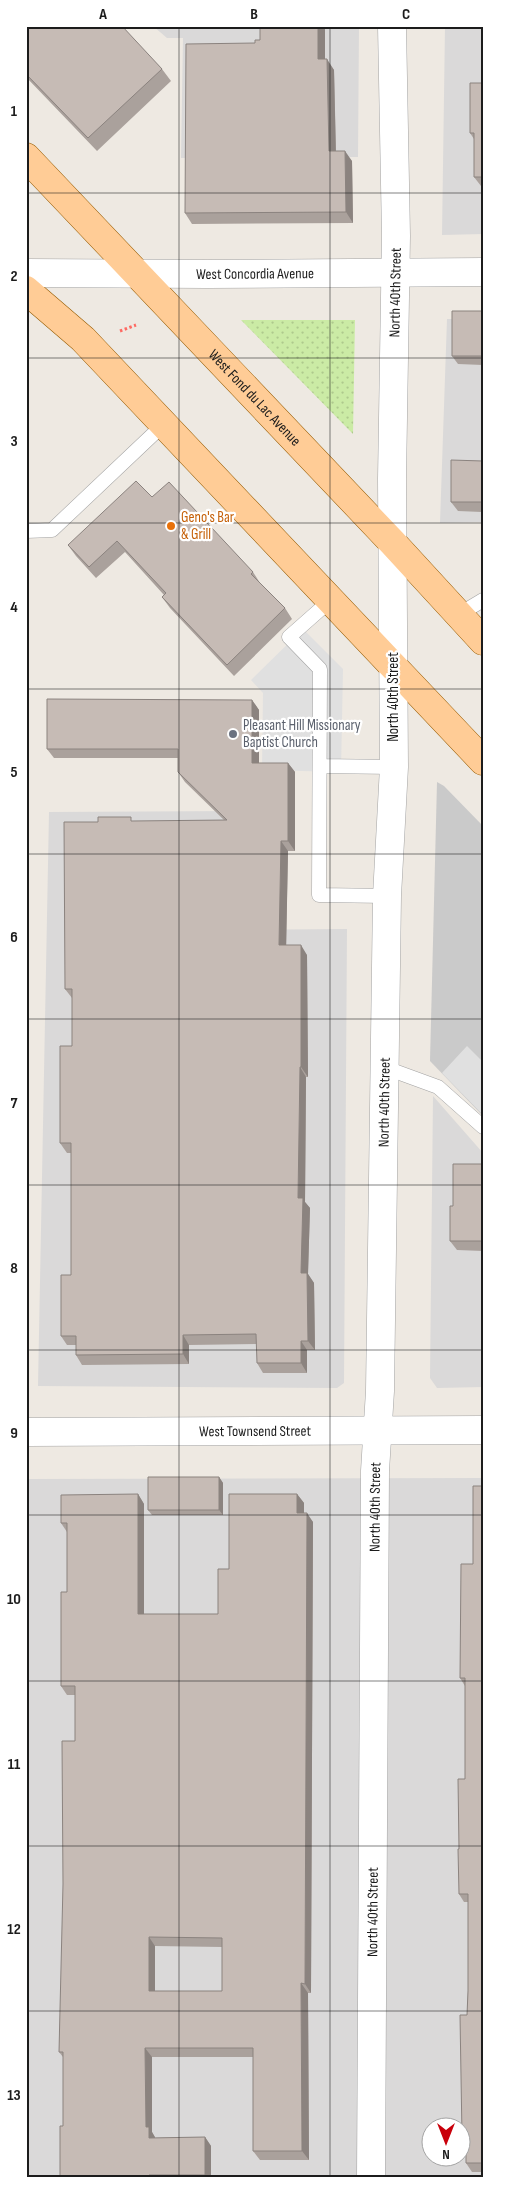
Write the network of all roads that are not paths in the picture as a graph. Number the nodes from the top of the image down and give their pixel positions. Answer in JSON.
{"nodes":[{"id":1,"x":392,"y":26,"type":"edge"},
{"id":2,"x":26,"y":157,"type":"edge"},
{"id":3,"x":396,"y":272,"type":"junction"},
{"id":4,"x":483,"y":272,"type":"edge"},
{"id":5,"x":26,"y":273,"type":"edge"},
{"id":6,"x":138,"y":274,"type":"junction"},
{"id":7,"x":26,"y":290,"type":"edge"},
{"id":8,"x":164,"y":424,"type":"junction"},
{"id":9,"x":26,"y":531,"type":"edge"},
{"id":10,"x":392,"y":542,"type":"junction"},
{"id":11,"x":332,"y":599,"type":"junction"},
{"id":12,"x":483,"y":600,"type":"edge"},
{"id":13,"x":458,"y":615,"type":"junction"},
{"id":14,"x":483,"y":641,"type":"edge"},
{"id":15,"x":393,"y":668,"type":"junction"},
{"id":16,"x":483,"y":761,"type":"edge"},
{"id":17,"x":320,"y":766,"type":"junction"},
{"id":18,"x":394,"y":767,"type":"junction"},
{"id":19,"x":387,"y":896,"type":"junction"},
{"id":20,"x":386,"y":1068,"type":"junction"},
{"id":21,"x":483,"y":1127,"type":"edge"},
{"id":22,"x":483,"y":1430,"type":"edge"},
{"id":23,"x":378,"y":1431,"type":"junction"},
{"id":24,"x":26,"y":1432,"type":"edge"},
{"id":25,"x":371,"y":2178,"type":"edge"}],
"edges":[{"from":1,"to":3,"type":"street","name":"North 40th Street"},
{"from":2,"to":6,"type":"main road","name":"West Fond du Lac Avenue"},
{"from":3,"to":4,"type":"street","name":"West Concordia Avenue"},
{"from":3,"to":6,"type":"street","name":"West Concordia Avenue"},
{"from":3,"to":10,"type":"street","name":"North 40th Street"},
{"from":5,"to":6,"type":"street","name":"West Concordia Avenue"},
{"from":6,"to":10,"type":"main road","name":"West Fond du Lac Avenue"},
{"from":7,"to":8,"type":"main road"},
{"from":8,"to":9,"type":"lane"},
{"from":8,"to":11,"type":"main road"},
{"from":10,"to":13,"type":"main road","name":"West Fond du Lac Avenue"},
{"from":10,"to":15,"type":"street","name":"North 40th Street"},
{"from":11,"to":15,"type":"main road"},
{"from":11,"to":17,"type":"lane"},
{"from":12,"to":13,"type":"lane"},
{"from":13,"to":14,"type":"main road","name":"West Fond du Lac Avenue"},
{"from":15,"to":16,"type":"main road"},
{"from":15,"to":18,"type":"street","name":"North 40th Street"},
{"from":17,"to":18,"type":"lane"},
{"from":17,"to":19,"type":"lane"},
{"from":18,"to":19,"type":"street","name":"North 40th Street"},
{"from":19,"to":20,"type":"street","name":"North 40th Street"},
{"from":20,"to":21,"type":"lane"},
{"from":20,"to":23,"type":"street","name":"North 40th Street"},
{"from":22,"to":23,"type":"street","name":"West Townsend Street"},
{"from":23,"to":24,"type":"street","name":"West Townsend Street"},
{"from":23,"to":25,"type":"street","name":"North 40th Street"}]}
